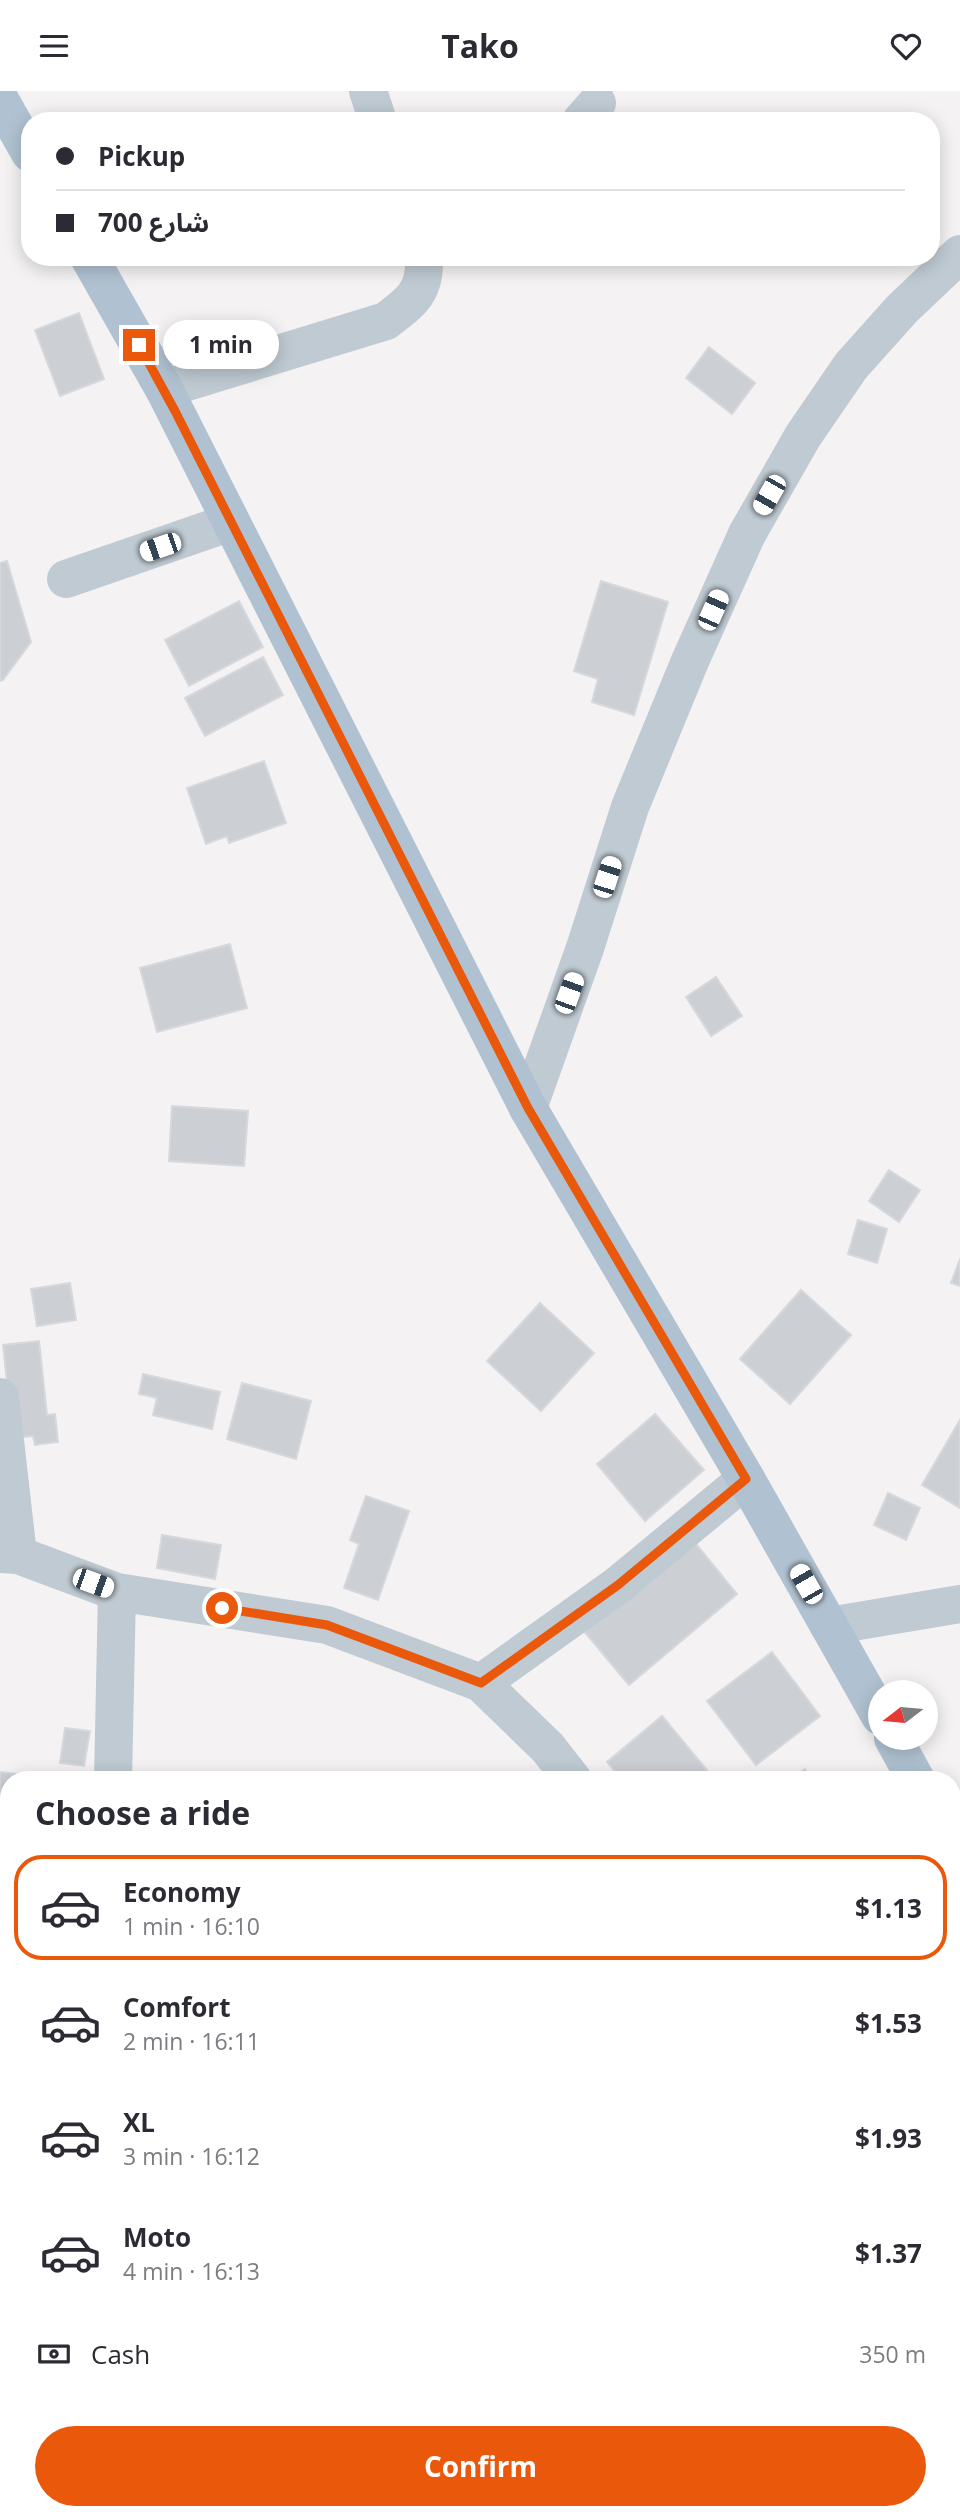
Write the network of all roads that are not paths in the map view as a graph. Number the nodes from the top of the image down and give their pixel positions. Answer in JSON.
{"nodes":[{"id":1,"x":368,"y":91,"type":"edge"},
{"id":2,"x":0,"y":100,"type":"edge"},
{"id":3,"x":375,"y":112,"type":"edge"},
{"id":4,"x":21,"y":137,"type":"edge"},
{"id":5,"x":960,"y":254,"type":"edge"},
{"id":6,"x":94,"y":266,"type":"edge"},
{"id":7,"x":422,"y":273,"type":"edge"},
{"id":8,"x":163,"y":389,"type":"junction"},
{"id":9,"x":231,"y":522,"type":"junction"},
{"id":10,"x":66,"y":579,"type":"dead end"},
{"id":11,"x":528,"y":1108,"type":"junction"},
{"id":12,"x":0,"y":1397,"type":"edge"},
{"id":13,"x":746,"y":1479,"type":"junction"},
{"id":14,"x":9,"y":1555,"type":"edge"},
{"id":15,"x":117,"y":1592,"type":"junction"},
{"id":16,"x":960,"y":1604,"type":"edge"},
{"id":17,"x":830,"y":1626,"type":"junction"},
{"id":18,"x":481,"y":1683,"type":"junction"},
{"id":19,"x":868,"y":1694,"type":"edge"},
{"id":20,"x":899,"y":1750,"type":"edge"},
{"id":21,"x":113,"y":1771,"type":"edge"},
{"id":22,"x":566,"y":1771,"type":"edge"},
{"id":23,"x":911,"y":1771,"type":"edge"}],
"edges":[{"from":1,"to":3,"type":"street"},
{"from":2,"to":4,"type":"main road"},
{"from":5,"to":11,"type":"street"},
{"from":6,"to":8,"type":"main road"},
{"from":7,"to":8,"type":"street"},
{"from":8,"to":9,"type":"main road"},
{"from":9,"to":10,"type":"street"},
{"from":9,"to":11,"type":"main road"},
{"from":11,"to":13,"type":"main road"},
{"from":12,"to":14,"type":"street"},
{"from":13,"to":17,"type":"main road"},
{"from":13,"to":18,"type":"street"},
{"from":14,"to":15,"type":"street"},
{"from":15,"to":18,"type":"street"},
{"from":15,"to":21,"type":"street"},
{"from":16,"to":17,"type":"street"},
{"from":17,"to":19,"type":"main road"},
{"from":18,"to":22,"type":"street"},
{"from":20,"to":23,"type":"main road"}]}
